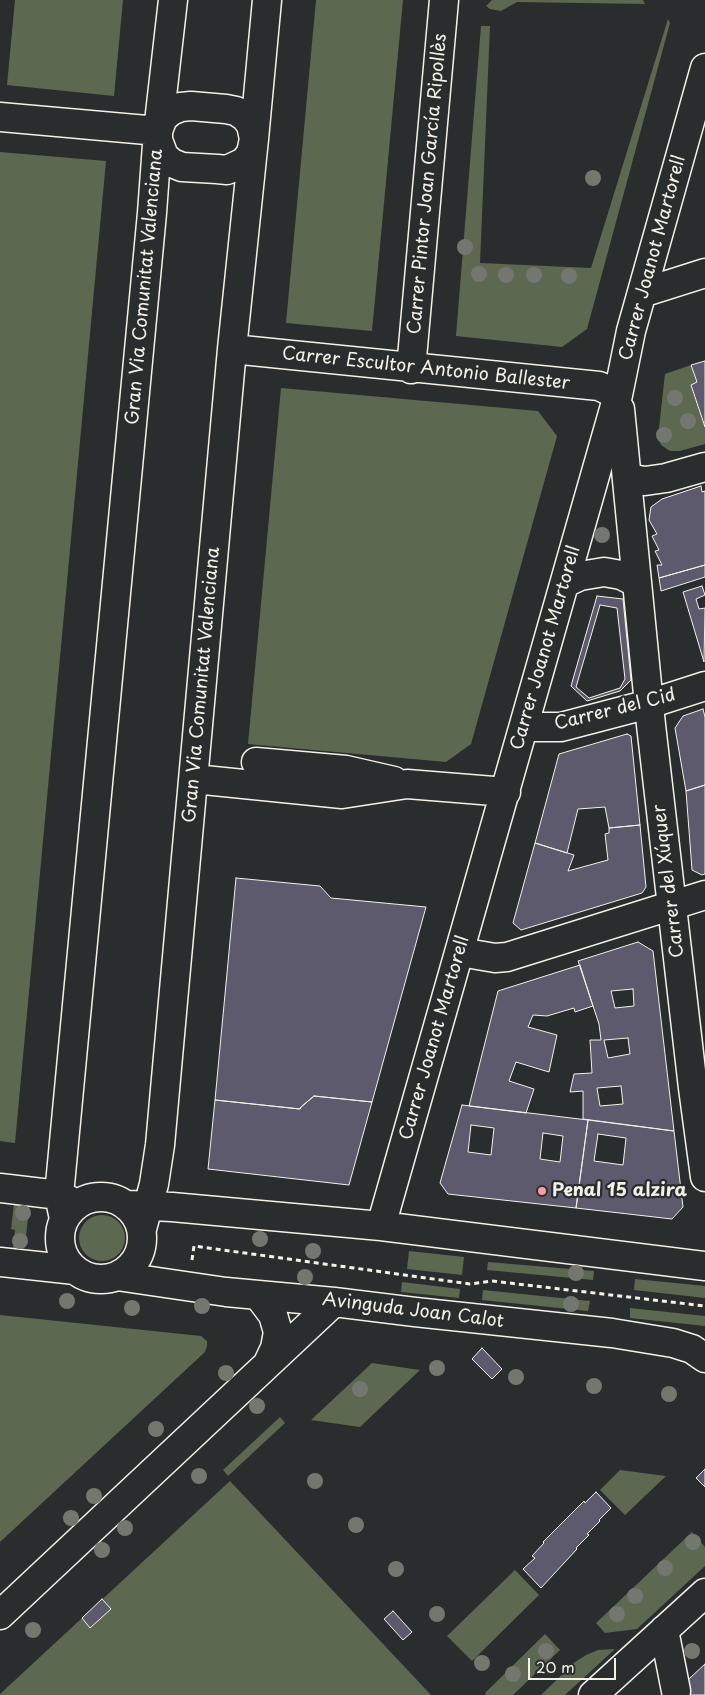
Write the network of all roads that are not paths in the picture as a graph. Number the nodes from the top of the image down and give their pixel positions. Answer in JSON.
{"nodes":[{"id":1,"x":173,"y":0,"type":"edge"},
{"id":2,"x":267,"y":0,"type":"edge"},
{"id":3,"x":444,"y":0,"type":"edge"},
{"id":4,"x":705,"y":68,"type":"edge"},
{"id":5,"x":0,"y":117,"type":"edge"},
{"id":6,"x":158,"y":132,"type":"junction"},
{"id":7,"x":254,"y":139,"type":"junction"},
{"id":8,"x":705,"y":273,"type":"edge"},
{"id":9,"x":642,"y":293,"type":"junction"},
{"id":10,"x":232,"y":349,"type":"junction"},
{"id":11,"x":411,"y":369,"type":"junction"},
{"id":12,"x":618,"y":395,"type":"junction"},
{"id":13,"x":705,"y":467,"type":"edge"},
{"id":14,"x":627,"y":478,"type":"junction"},
{"id":15,"x":565,"y":582,"type":"junction"},
{"id":16,"x":637,"y":583,"type":"junction"},
{"id":17,"x":705,"y":686,"type":"edge"},
{"id":18,"x":649,"y":704,"type":"junction"},
{"id":19,"x":524,"y":727,"type":"junction"},
{"id":20,"x":256,"y":762,"type":"dead end"},
{"id":21,"x":194,"y":779,"type":"junction"},
{"id":22,"x":407,"y":784,"type":"junction"},
{"id":23,"x":506,"y":792,"type":"junction"},
{"id":24,"x":705,"y":895,"type":"edge"},
{"id":25,"x":671,"y":905,"type":"junction"},
{"id":26,"x":460,"y":952,"type":"junction"},
{"id":27,"x":699,"y":1086,"type":"edge"},
{"id":28,"x":705,"y":1178,"type":"edge"},
{"id":29,"x":0,"y":1188,"type":"edge"},
{"id":30,"x":66,"y":1206,"type":"junction"},
{"id":31,"x":140,"y":1213,"type":"junction"},
{"id":32,"x":382,"y":1226,"type":"junction"},
{"id":33,"x":0,"y":1262,"type":"edge"},
{"id":34,"x":705,"y":1266,"type":"edge"},
{"id":35,"x":75,"y":1270,"type":"junction"},
{"id":36,"x":117,"y":1276,"type":"junction"},
{"id":37,"x":258,"y":1295,"type":"junction"},
{"id":38,"x":334,"y":1302,"type":"junction"},
{"id":39,"x":705,"y":1358,"type":"edge"},
{"id":40,"x":268,"y":1365,"type":"junction"},
{"id":41,"x":705,"y":1592,"type":"edge"},
{"id":42,"x":0,"y":1615,"type":"edge"},
{"id":43,"x":664,"y":1630,"type":"junction"},
{"id":44,"x":676,"y":1691,"type":"dead end"},
{"id":45,"x":593,"y":1695,"type":"edge"}],
"edges":[{"from":1,"to":6,"type":"street","name":"Gran Via Comunitat Valenciana"},
{"from":2,"to":7,"type":"street","name":"Gran Via Comunitat Valenciana"},
{"from":3,"to":11,"type":"street","name":"Carrer Pintor Joan García Ripollès"},
{"from":4,"to":9,"type":"street","name":"Carrer Joanot Martorell"},
{"from":5,"to":6,"type":"street"},
{"from":6,"to":7,"type":"street","name":"Gran Via Comunitat Valenciana"},
{"from":6,"to":7,"type":"street","name":"Gran Via Comunitat Valenciana"},
{"from":6,"to":30,"type":"street","name":"Gran Via Comunitat Valenciana"},
{"from":7,"to":10,"type":"street","name":"Gran Via Comunitat Valenciana"},
{"from":8,"to":9,"type":"street"},
{"from":9,"to":12,"type":"street","name":"Carrer Joanot Martorell"},
{"from":10,"to":11,"type":"street","name":"Carrer Escultor Antonio Ballester"},
{"from":10,"to":21,"type":"street","name":"Gran Via Comunitat Valenciana"},
{"from":11,"to":12,"type":"street","name":"Carrer Escultor Antonio Ballester"},
{"from":12,"to":14,"type":"street","name":"Carrer del Xúquer"},
{"from":12,"to":15,"type":"street","name":"Carrer Joanot Martorell"},
{"from":13,"to":14,"type":"street"},
{"from":14,"to":16,"type":"street","name":"Carrer del Xúquer"},
{"from":15,"to":16,"type":"street"},
{"from":15,"to":19,"type":"street","name":"Carrer Joanot Martorell"},
{"from":16,"to":18,"type":"street","name":"Carrer del Xúquer"},
{"from":17,"to":18,"type":"street","name":"Carrer del Cid"},
{"from":18,"to":19,"type":"street","name":"Carrer del Cid"},
{"from":18,"to":25,"type":"street","name":"Carrer del Xúquer"},
{"from":19,"to":23,"type":"street","name":"Carrer Joanot Martorell"},
{"from":20,"to":22,"type":"street"},
{"from":21,"to":22,"type":"street"},
{"from":21,"to":31,"type":"street","name":"Gran Via Comunitat Valenciana"},
{"from":22,"to":23,"type":"street"},
{"from":23,"to":26,"type":"street","name":"Carrer Joanot Martorell"},
{"from":24,"to":25,"type":"street"},
{"from":25,"to":26,"type":"street"},
{"from":25,"to":27,"type":"street","name":"Carrer del Xúquer"},
{"from":26,"to":32,"type":"street","name":"Carrer Joanot Martorell"},
{"from":27,"to":28,"type":"street","name":"Carrer del Xúquer"},
{"from":29,"to":30,"type":"street"},
{"from":30,"to":31,"type":"street"},
{"from":30,"to":35,"type":"street"},
{"from":31,"to":32,"type":"street"},
{"from":31,"to":36,"type":"street"},
{"from":32,"to":34,"type":"street"},
{"from":33,"to":35,"type":"street"},
{"from":35,"to":36,"type":"street"},
{"from":36,"to":37,"type":"street","name":"Avinguda Joan Calot"},
{"from":37,"to":38,"type":"street","name":"Avinguda Joan Calot"},
{"from":37,"to":40,"type":"street"},
{"from":38,"to":39,"type":"street","name":"Avinguda Joan Calot"},
{"from":38,"to":40,"type":"street"},
{"from":40,"to":42,"type":"street"},
{"from":41,"to":43,"type":"street"},
{"from":43,"to":44,"type":"street"},
{"from":43,"to":45,"type":"street"}]}
